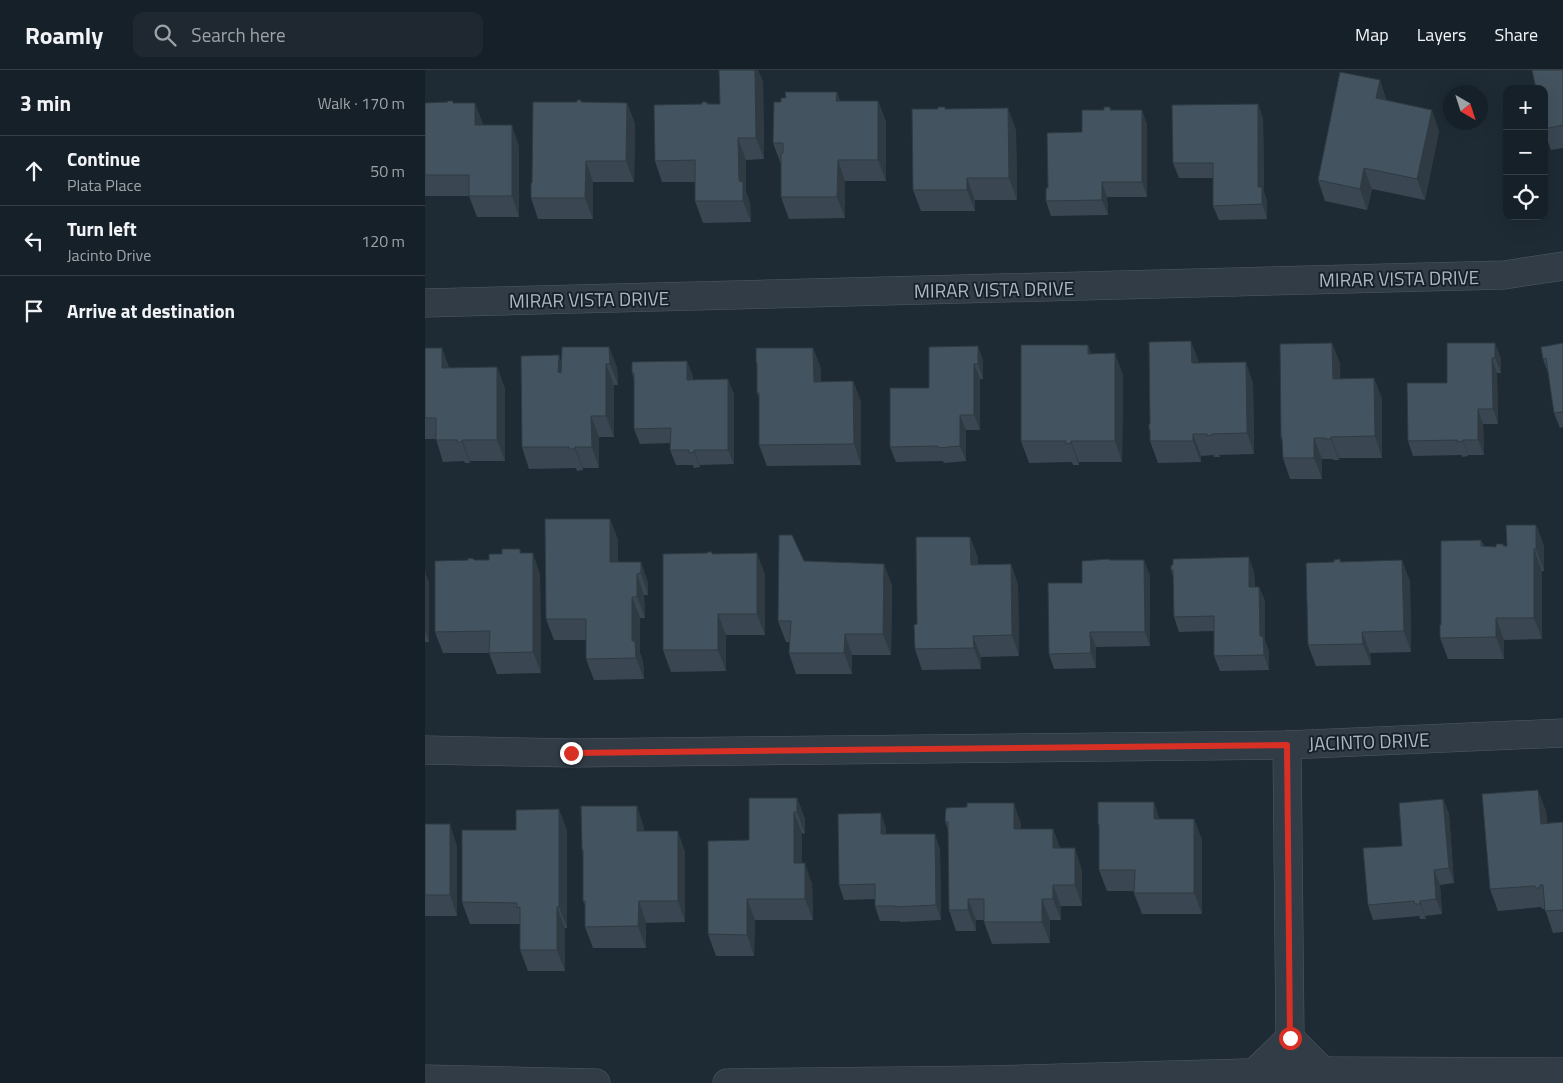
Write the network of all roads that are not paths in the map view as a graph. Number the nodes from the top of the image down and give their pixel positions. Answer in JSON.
{"nodes":[{"id":1,"x":1563,"y":266,"type":"edge"},
{"id":2,"x":425,"y":303,"type":"edge"},
{"id":3,"x":1563,"y":733,"type":"edge"},
{"id":4,"x":1287,"y":745,"type":"junction"},
{"id":5,"x":425,"y":750,"type":"edge"},
{"id":6,"x":1290,"y":1038,"type":"junction"},
{"id":7,"x":1563,"y":1072,"type":"edge"},
{"id":8,"x":1324,"y":1077,"type":"edge"},
{"id":9,"x":1254,"y":1078,"type":"edge"},
{"id":10,"x":425,"y":1079,"type":"edge"},
{"id":11,"x":596,"y":1083,"type":"edge"},
{"id":12,"x":727,"y":1083,"type":"edge"}],
"edges":[{"from":1,"to":2,"type":"street","name":"MIRAR VISTA DRIVE"},
{"from":3,"to":4,"type":"street","name":"JACINTO DRIVE"},
{"from":4,"to":5,"type":"street","name":"JACINTO DRIVE"},
{"from":4,"to":6,"type":"street"},
{"from":6,"to":8,"type":"street"},
{"from":6,"to":9,"type":"street"},
{"from":7,"to":8,"type":"street"},
{"from":8,"to":9,"type":"street"},
{"from":9,"to":12,"type":"street"},
{"from":10,"to":11,"type":"street"}]}
